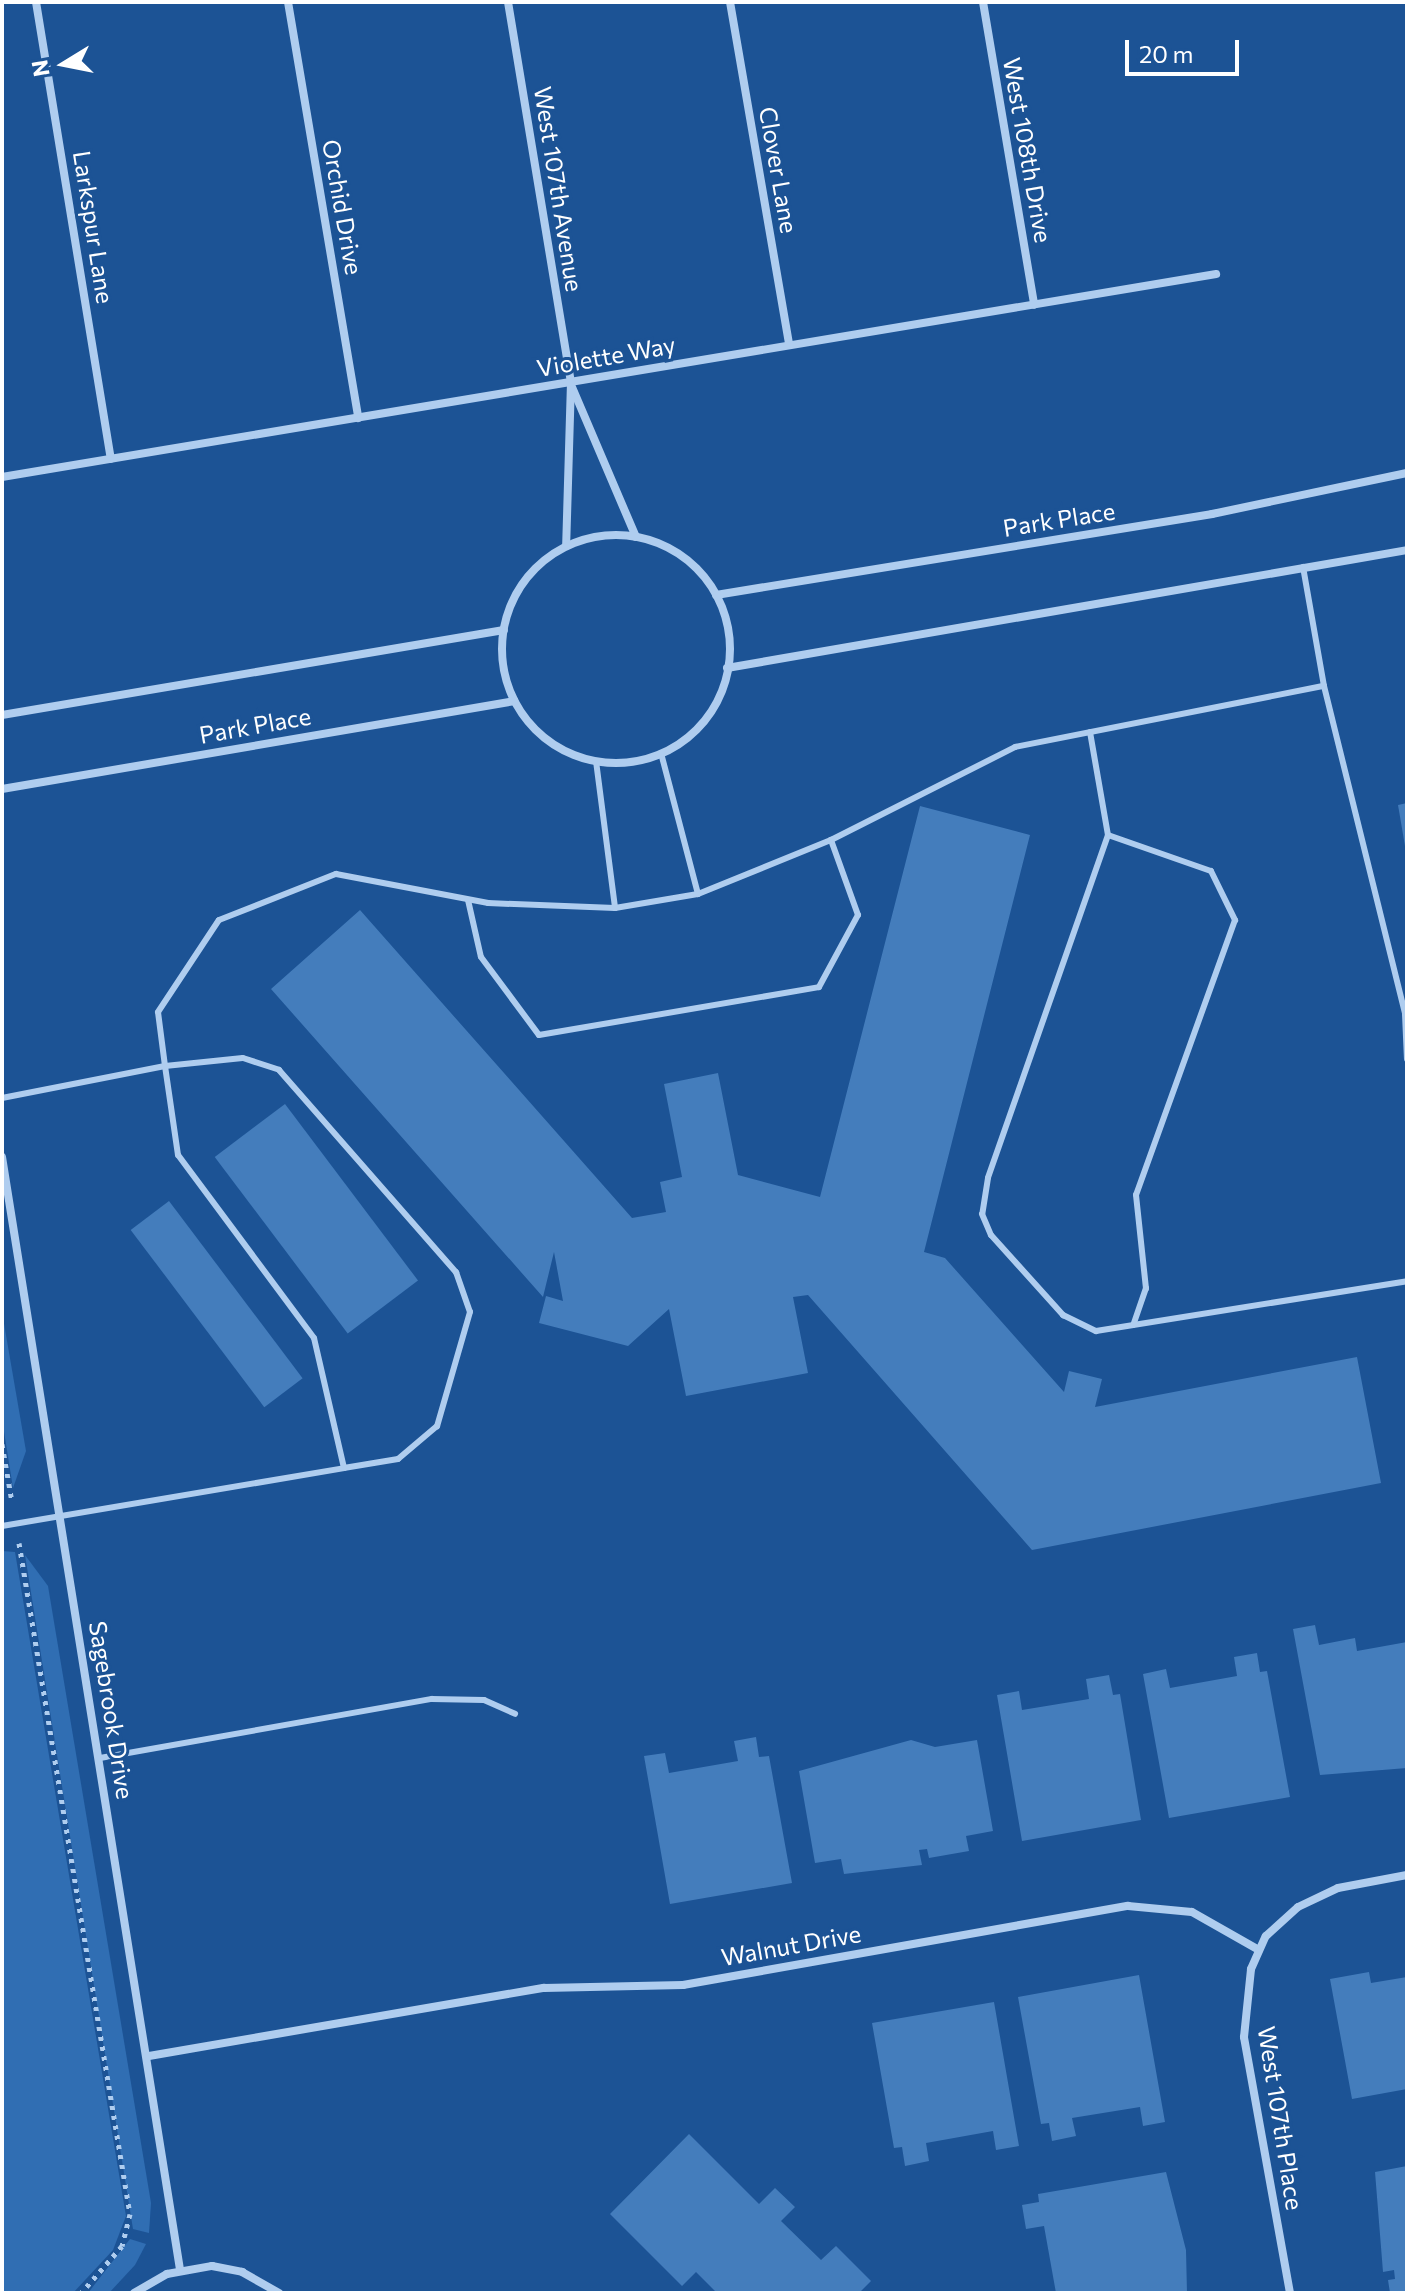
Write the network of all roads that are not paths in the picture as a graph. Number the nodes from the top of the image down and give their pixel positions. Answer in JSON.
{"nodes":[{"id":1,"x":36,"y":2,"type":"edge"},
{"id":2,"x":288,"y":2,"type":"edge"},
{"id":3,"x":508,"y":2,"type":"edge"},
{"id":4,"x":730,"y":2,"type":"edge"},
{"id":5,"x":983,"y":2,"type":"edge"},
{"id":6,"x":1216,"y":274,"type":"dead end"},
{"id":7,"x":1034,"y":305,"type":"junction"},
{"id":8,"x":789,"y":345,"type":"junction"},
{"id":9,"x":571,"y":382,"type":"junction"},
{"id":10,"x":358,"y":418,"type":"junction"},
{"id":11,"x":111,"y":459,"type":"junction"},
{"id":12,"x":1407,"y":473,"type":"edge"},
{"id":13,"x":2,"y":477,"type":"edge"},
{"id":14,"x":636,"y":537,"type":"junction"},
{"id":15,"x":566,"y":546,"type":"junction"},
{"id":16,"x":1407,"y":550,"type":"edge"},
{"id":17,"x":1303,"y":567,"type":"junction"},
{"id":18,"x":716,"y":595,"type":"junction"},
{"id":19,"x":504,"y":630,"type":"junction"},
{"id":20,"x":727,"y":668,"type":"junction"},
{"id":21,"x":1324,"y":686,"type":"junction"},
{"id":22,"x":515,"y":701,"type":"junction"},
{"id":23,"x":2,"y":715,"type":"edge"},
{"id":24,"x":1090,"y":732,"type":"junction"},
{"id":25,"x":661,"y":753,"type":"junction"},
{"id":26,"x":596,"y":761,"type":"junction"},
{"id":27,"x":2,"y":789,"type":"edge"},
{"id":28,"x":1108,"y":835,"type":"junction"},
{"id":29,"x":831,"y":840,"type":"junction"},
{"id":30,"x":698,"y":894,"type":"junction"},
{"id":31,"x":468,"y":900,"type":"junction"},
{"id":32,"x":615,"y":908,"type":"junction"},
{"id":33,"x":1406,"y":1031,"type":"edge"},
{"id":34,"x":1407,"y":1059,"type":"edge"},
{"id":35,"x":165,"y":1066,"type":"junction"},
{"id":36,"x":2,"y":1098,"type":"edge"},
{"id":37,"x":2,"y":1157,"type":"edge"},
{"id":38,"x":1407,"y":1281,"type":"edge"},
{"id":39,"x":1133,"y":1325,"type":"junction"},
{"id":40,"x":344,"y":1468,"type":"junction"},
{"id":41,"x":60,"y":1515,"type":"junction"},
{"id":42,"x":2,"y":1526,"type":"edge"},
{"id":43,"x":515,"y":1714,"type":"dead end"},
{"id":44,"x":100,"y":1758,"type":"junction"},
{"id":45,"x":1407,"y":1875,"type":"edge"},
{"id":46,"x":1259,"y":1950,"type":"junction"},
{"id":47,"x":149,"y":2056,"type":"junction"},
{"id":48,"x":180,"y":2269,"type":"junction"},
{"id":49,"x":134,"y":2293,"type":"edge"},
{"id":50,"x":279,"y":2293,"type":"edge"},
{"id":51,"x":1290,"y":2293,"type":"edge"}],
"edges":[{"from":1,"to":11,"type":"street","name":"Larkspur Lane"},
{"from":2,"to":10,"type":"street","name":"Orchid Drive"},
{"from":3,"to":9,"type":"street","name":"West 107th Avenue"},
{"from":4,"to":8,"type":"street","name":"Clover Lane"},
{"from":5,"to":7,"type":"street","name":"West 108th Drive"},
{"from":6,"to":7,"type":"street","name":"Violette Way"},
{"from":7,"to":8,"type":"street","name":"Violette Way"},
{"from":8,"to":9,"type":"street","name":"Violette Way"},
{"from":9,"to":10,"type":"street","name":"Violette Way"},
{"from":9,"to":14,"type":"street","name":"West 107th Avenue"},
{"from":9,"to":15,"type":"street","name":"West 107th Avenue"},
{"from":10,"to":11,"type":"street","name":"Violette Way"},
{"from":11,"to":13,"type":"street","name":"Violette Way"},
{"from":12,"to":18,"type":"street","name":"Park Place"},
{"from":14,"to":15,"type":"street"},
{"from":14,"to":18,"type":"street"},
{"from":15,"to":19,"type":"street"},
{"from":16,"to":17,"type":"street"},
{"from":17,"to":20,"type":"street"},
{"from":17,"to":21,"type":"lane"},
{"from":18,"to":20,"type":"street"},
{"from":19,"to":22,"type":"street"},
{"from":19,"to":23,"type":"street"},
{"from":20,"to":25,"type":"street"},
{"from":21,"to":24,"type":"lane"},
{"from":21,"to":33,"type":"lane"},
{"from":22,"to":26,"type":"street"},
{"from":22,"to":27,"type":"street","name":"Park Place"},
{"from":24,"to":28,"type":"lane"},
{"from":24,"to":29,"type":"lane"},
{"from":25,"to":26,"type":"street"},
{"from":25,"to":30,"type":"lane"},
{"from":26,"to":32,"type":"lane"},
{"from":28,"to":39,"type":"lane"},
{"from":28,"to":39,"type":"lane"},
{"from":29,"to":30,"type":"lane"},
{"from":29,"to":31,"type":"lane"},
{"from":30,"to":32,"type":"lane"},
{"from":31,"to":32,"type":"lane"},
{"from":31,"to":35,"type":"lane"},
{"from":33,"to":34,"type":"lane"},
{"from":35,"to":36,"type":"lane"},
{"from":35,"to":40,"type":"lane"},
{"from":35,"to":40,"type":"lane"},
{"from":37,"to":41,"type":"street","name":"Sagebrook Drive"},
{"from":38,"to":39,"type":"lane"},
{"from":40,"to":41,"type":"lane"},
{"from":41,"to":42,"type":"lane"},
{"from":41,"to":44,"type":"street","name":"Sagebrook Drive"},
{"from":43,"to":44,"type":"lane"},
{"from":44,"to":47,"type":"street","name":"Sagebrook Drive"},
{"from":45,"to":46,"type":"street"},
{"from":46,"to":47,"type":"street","name":"Walnut Drive"},
{"from":46,"to":51,"type":"street","name":"West 107th Place"},
{"from":47,"to":48,"type":"street","name":"Sagebrook Drive"},
{"from":48,"to":49,"type":"street"},
{"from":48,"to":50,"type":"street"}]}
